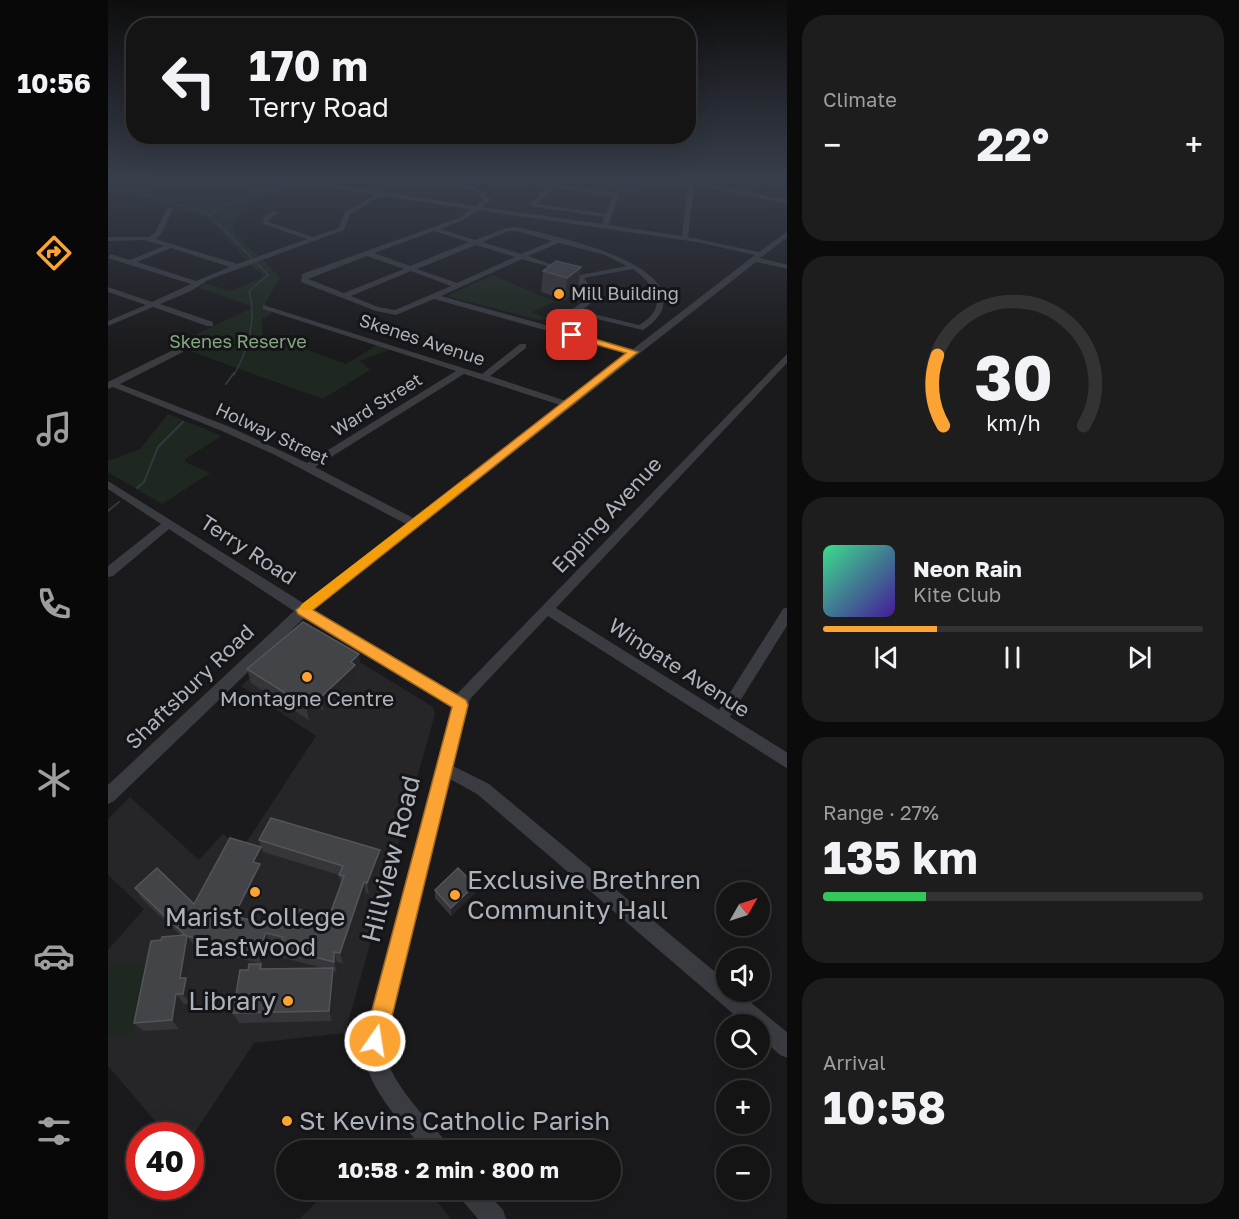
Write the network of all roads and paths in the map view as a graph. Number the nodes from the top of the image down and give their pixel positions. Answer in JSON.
{"nodes":[{"id":1,"x":155,"y":236,"type":"edge"},
{"id":2,"x":303,"y":236,"type":"edge"},
{"id":3,"x":321,"y":236,"type":"edge"},
{"id":4,"x":414,"y":236,"type":"edge"},
{"id":5,"x":455,"y":236,"type":"edge"},
{"id":6,"x":494,"y":236,"type":"edge"},
{"id":7,"x":543,"y":236,"type":"edge"},
{"id":8,"x":671,"y":236,"type":"edge"},
{"id":9,"x":783,"y":236,"type":"edge"},
{"id":10,"x":685,"y":238,"type":"joint"},
{"id":11,"x":108,"y":239,"type":"edge"},
{"id":12,"x":312,"y":239,"type":"junction"},
{"id":13,"x":150,"y":240,"type":"junction"},
{"id":14,"x":559,"y":240,"type":"junction"},
{"id":15,"x":477,"y":243,"type":"junction"},
{"id":16,"x":171,"y":246,"type":"junction"},
{"id":17,"x":366,"y":253,"type":"junction"},
{"id":18,"x":110,"y":256,"type":"dead end"},
{"id":19,"x":757,"y":256,"type":"junction"},
{"id":20,"x":524,"y":257,"type":"junction"},
{"id":21,"x":130,"y":262,"type":"junction"},
{"id":22,"x":235,"y":266,"type":"junction"},
{"id":23,"x":634,"y":267,"type":"junction"},
{"id":24,"x":787,"y":267,"type":"edge"},
{"id":25,"x":411,"y":269,"type":"junction"},
{"id":26,"x":579,"y":277,"type":"junction"},
{"id":27,"x":196,"y":284,"type":"junction"},
{"id":28,"x":459,"y":286,"type":"junction"},
{"id":29,"x":108,"y":290,"type":"edge"},
{"id":30,"x":344,"y":296,"type":"junction"},
{"id":31,"x":436,"y":297,"type":"junction"},
{"id":32,"x":152,"y":304,"type":"junction"},
{"id":33,"x":266,"y":307,"type":"dead end"},
{"id":34,"x":576,"y":312,"type":"junction"},
{"id":35,"x":108,"y":324,"type":"edge"},
{"id":36,"x":210,"y":324,"type":"dead end"},
{"id":37,"x":550,"y":329,"type":"junction"},
{"id":38,"x":523,"y":346,"type":"dead end"},
{"id":39,"x":180,"y":350,"type":"dead end"},
{"id":40,"x":633,"y":352,"type":"junction"},
{"id":41,"x":785,"y":363,"type":"edge"},
{"id":42,"x":463,"y":370,"type":"junction"},
{"id":43,"x":483,"y":377,"type":"junction"},
{"id":44,"x":110,"y":385,"type":"edge"},
{"id":45,"x":566,"y":404,"type":"junction"},
{"id":46,"x":308,"y":467,"type":"junction"},
{"id":47,"x":108,"y":484,"type":"edge"},
{"id":48,"x":169,"y":523,"type":"junction"},
{"id":49,"x":414,"y":523,"type":"junction"},
{"id":50,"x":108,"y":573,"type":"edge"},
{"id":51,"x":548,"y":609,"type":"junction"},
{"id":52,"x":303,"y":610,"type":"junction"},
{"id":53,"x":787,"y":614,"type":"edge"},
{"id":54,"x":460,"y":705,"type":"junction"},
{"id":55,"x":721,"y":719,"type":"junction"},
{"id":56,"x":787,"y":761,"type":"edge"},
{"id":57,"x":443,"y":769,"type":"junction"},
{"id":58,"x":108,"y":796,"type":"edge"},
{"id":59,"x":787,"y":1046,"type":"edge"},
{"id":60,"x":430,"y":1140,"type":"edge"},
{"id":61,"x":478,"y":1200,"type":"edge"},
{"id":62,"x":494,"y":1219,"type":"edge"}],
"edges":[{"from":1,"to":13,"type":"street"},
{"from":2,"to":12,"type":"street"},
{"from":3,"to":12,"type":"street"},
{"from":4,"to":17,"type":"street"},
{"from":5,"to":15,"type":"street"},
{"from":6,"to":15,"type":"street"},
{"from":7,"to":14,"type":"street"},
{"from":8,"to":10,"type":"street"},
{"from":9,"to":19,"type":"street","name":"Shaftsbury Road"},
{"from":10,"to":19,"type":"street"},
{"from":11,"to":13,"type":"street"},
{"from":12,"to":22,"type":"street"},
{"from":13,"to":16,"type":"street"},
{"from":14,"to":20,"type":"street"},
{"from":14,"to":23,"type":"street"},
{"from":15,"to":20,"type":"street"},
{"from":15,"to":25,"type":"street"},
{"from":16,"to":21,"type":"street"},
{"from":16,"to":22,"type":"street"},
{"from":17,"to":25,"type":"street"},
{"from":17,"to":30,"type":"street"},
{"from":18,"to":21,"type":"street"},
{"from":19,"to":24,"type":"street"},
{"from":19,"to":40,"type":"street","name":"Shaftsbury Road"},
{"from":20,"to":26,"type":"street"},
{"from":20,"to":28,"type":"street"},
{"from":21,"to":27,"type":"street"},
{"from":22,"to":27,"type":"street"},
{"from":23,"to":26,"type":"street"},
{"from":23,"to":34,"type":"street"},
{"from":25,"to":28,"type":"street"},
{"from":25,"to":30,"type":"street"},
{"from":26,"to":34,"type":"street"},
{"from":27,"to":32,"type":"street"},
{"from":28,"to":31,"type":"street"},
{"from":29,"to":32,"type":"street"},
{"from":30,"to":31,"type":"street"},
{"from":31,"to":37,"type":"street"},
{"from":32,"to":35,"type":"street"},
{"from":32,"to":36,"type":"street"},
{"from":33,"to":42,"type":"street","name":"Skenes Avenue"},
{"from":34,"to":37,"type":"street"},
{"from":37,"to":40,"type":"street"},
{"from":38,"to":43,"type":"street"},
{"from":39,"to":44,"type":"street"},
{"from":40,"to":45,"type":"street","name":"Shaftsbury Road"},
{"from":41,"to":51,"type":"street","name":"Epping Avenue"},
{"from":42,"to":43,"type":"street","name":"Skenes Avenue"},
{"from":42,"to":46,"type":"street","name":"Ward Street"},
{"from":43,"to":45,"type":"street","name":"Skenes Avenue"},
{"from":44,"to":46,"type":"street","name":"Holway Street"},
{"from":45,"to":49,"type":"street","name":"Shaftsbury Road"},
{"from":46,"to":49,"type":"street","name":"Holway Street"},
{"from":47,"to":48,"type":"street","name":"Terry Road"},
{"from":48,"to":50,"type":"street"},
{"from":48,"to":52,"type":"street","name":"Terry Road"},
{"from":49,"to":52,"type":"street","name":"Shaftsbury Road"},
{"from":51,"to":54,"type":"street","name":"Epping Avenue"},
{"from":51,"to":55,"type":"street","name":"Wingate Avenue"},
{"from":52,"to":54,"type":"street","name":"Terry Road"},
{"from":52,"to":58,"type":"street","name":"Shaftsbury Road"},
{"from":53,"to":55,"type":"street"},
{"from":54,"to":57,"type":"street","name":"Hillview Road"},
{"from":55,"to":56,"type":"street","name":"Wingate Avenue"},
{"from":57,"to":59,"type":"street"},
{"from":57,"to":60,"type":"street","name":"Hillview Road"},
{"from":61,"to":62,"type":"street"}]}
